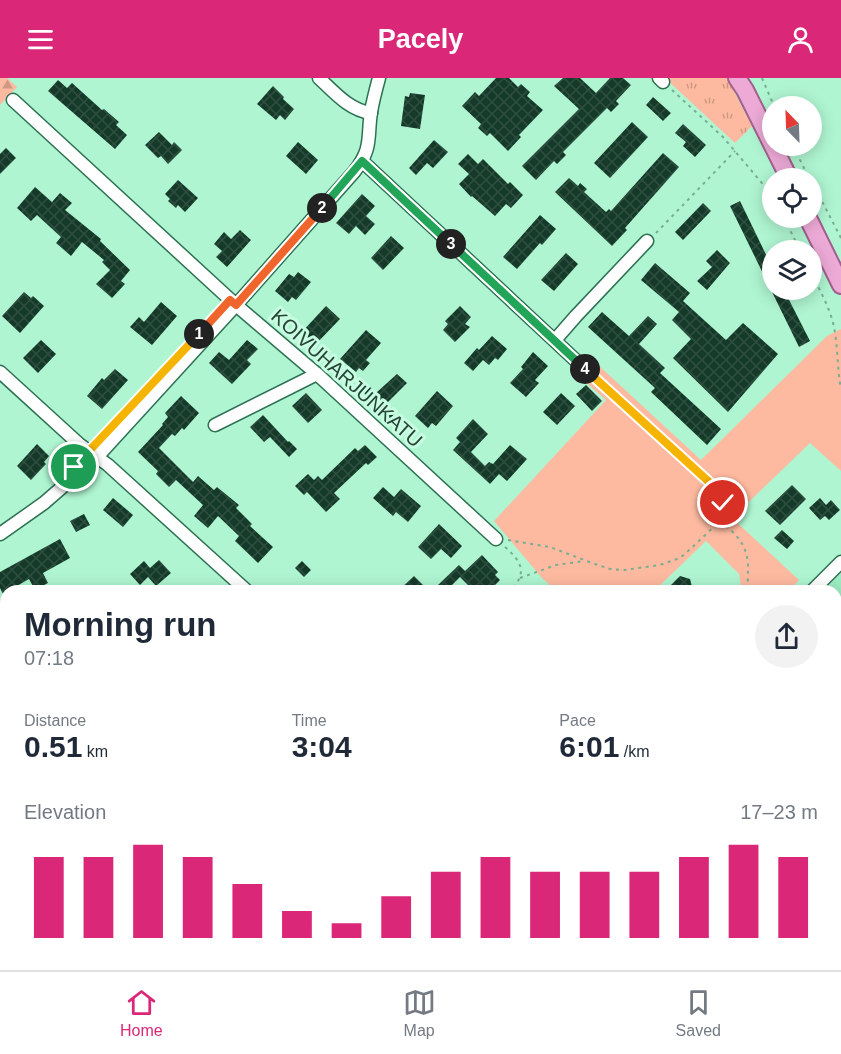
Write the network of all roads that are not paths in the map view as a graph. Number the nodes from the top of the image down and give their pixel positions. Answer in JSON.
{"nodes":[{"id":1,"x":319,"y":78,"type":"edge"},
{"id":2,"x":379,"y":78,"type":"edge"},
{"id":3,"x":741,"y":82,"type":"edge"},
{"id":4,"x":13,"y":100,"type":"dead end"},
{"id":5,"x":371,"y":113,"type":"junction"},
{"id":6,"x":362,"y":161,"type":"junction"},
{"id":7,"x":784,"y":168,"type":"edge"},
{"id":8,"x":813,"y":228,"type":"edge"},
{"id":9,"x":648,"y":242,"type":"road end"},
{"id":10,"x":841,"y":285,"type":"edge"},
{"id":11,"x":236,"y":305,"type":"junction"},
{"id":12,"x":555,"y":340,"type":"junction"},
{"id":13,"x":585,"y":369,"type":"road end"},
{"id":14,"x":0,"y":372,"type":"edge"},
{"id":15,"x":317,"y":374,"type":"junction"},
{"id":16,"x":215,"y":425,"type":"dead end"},
{"id":17,"x":98,"y":456,"type":"junction"},
{"id":18,"x":0,"y":534,"type":"edge"},
{"id":19,"x":496,"y":539,"type":"road end"},
{"id":20,"x":841,"y":562,"type":"edge"},
{"id":21,"x":240,"y":585,"type":"edge"},
{"id":22,"x":818,"y":585,"type":"edge"}],
"edges":[{"from":1,"to":5,"type":"street"},
{"from":2,"to":5,"type":"street"},
{"from":3,"to":7,"type":"main road"},
{"from":4,"to":11,"type":"street","name":"KOIVUHARJUNKATU"},
{"from":5,"to":6,"type":"street"},
{"from":6,"to":11,"type":"street"},
{"from":6,"to":12,"type":"street"},
{"from":8,"to":10,"type":"main road"},
{"from":9,"to":12,"type":"street"},
{"from":11,"to":15,"type":"street","name":"KOIVUHARJUNKATU"},
{"from":11,"to":17,"type":"street"},
{"from":12,"to":13,"type":"street"},
{"from":14,"to":17,"type":"street"},
{"from":15,"to":16,"type":"street"},
{"from":15,"to":19,"type":"street","name":"KOIVUHARJUNKATU"},
{"from":17,"to":18,"type":"street"},
{"from":17,"to":21,"type":"street"},
{"from":20,"to":22,"type":"street"}]}
